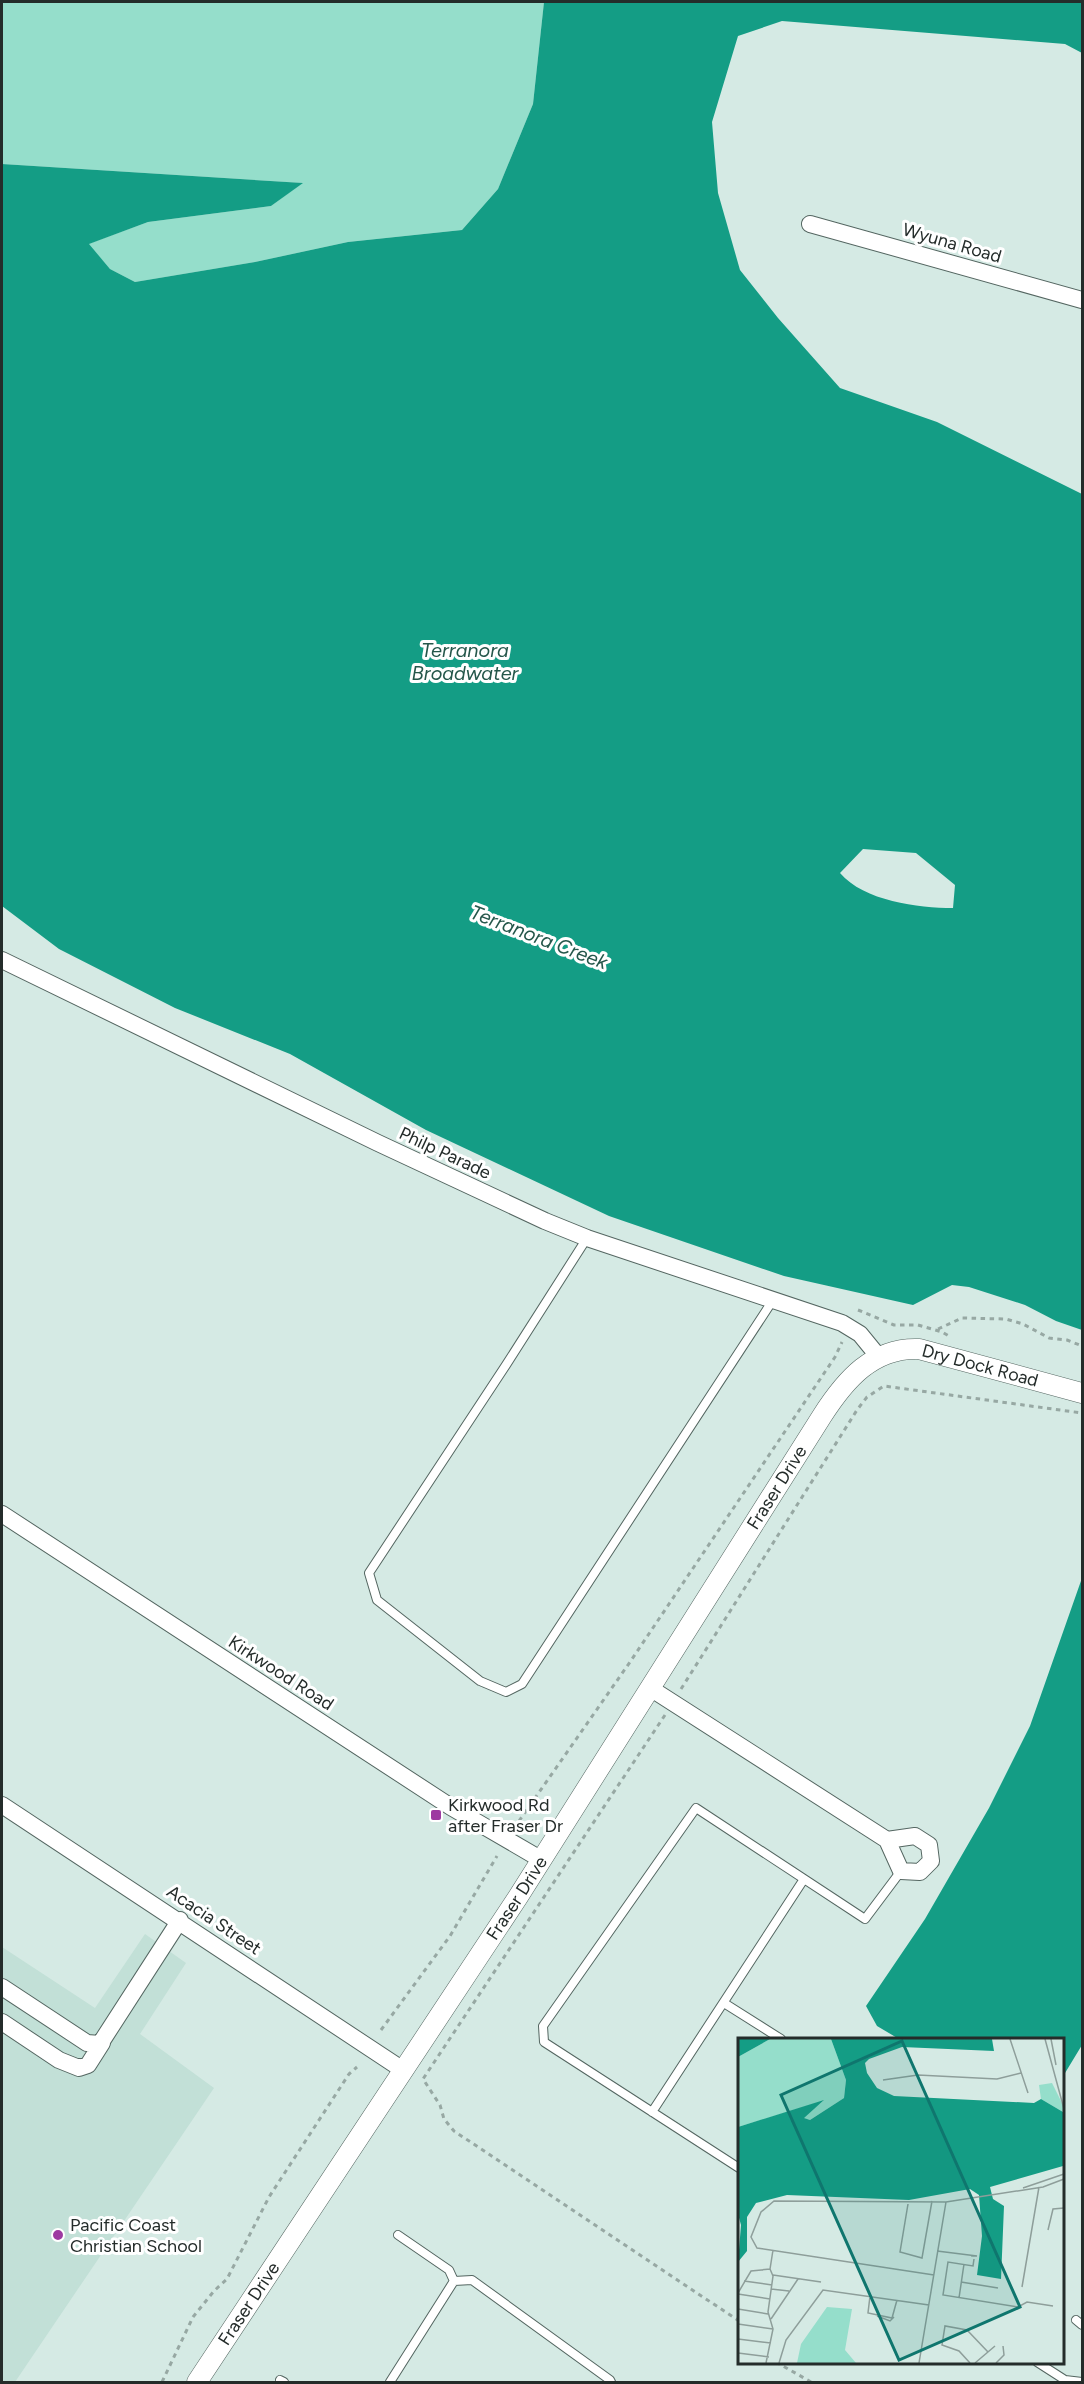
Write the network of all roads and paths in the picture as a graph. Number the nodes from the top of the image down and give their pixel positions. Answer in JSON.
{"nodes":[{"id":1,"x":810,"y":224,"type":"dead end"},
{"id":2,"x":1083,"y":300,"type":"edge"},
{"id":3,"x":2,"y":960,"type":"edge"},
{"id":4,"x":587,"y":1238,"type":"junction"},
{"id":5,"x":773,"y":1300,"type":"junction"},
{"id":6,"x":937,"y":1330,"type":"dead end"},
{"id":7,"x":844,"y":1338,"type":"dead end"},
{"id":8,"x":1083,"y":1346,"type":"edge"},
{"id":9,"x":878,"y":1356,"type":"junction"},
{"id":10,"x":1083,"y":1393,"type":"edge"},
{"id":11,"x":2,"y":1514,"type":"edge"},
{"id":12,"x":650,"y":1688,"type":"junction"},
{"id":13,"x":2,"y":1805,"type":"edge"},
{"id":14,"x":519,"y":1821,"type":"dead end"},
{"id":15,"x":887,"y":1840,"type":"junction"},
{"id":16,"x":497,"y":1856,"type":"dead end"},
{"id":17,"x":542,"y":1860,"type":"junction"},
{"id":18,"x":901,"y":1871,"type":"junction"},
{"id":19,"x":804,"y":1879,"type":"junction"},
{"id":20,"x":180,"y":1920,"type":"junction"},
{"id":21,"x":2,"y":1987,"type":"edge"},
{"id":22,"x":724,"y":2002,"type":"junction"},
{"id":23,"x":2,"y":2022,"type":"edge"},
{"id":24,"x":381,"y":2030,"type":"dead end"},
{"id":25,"x":779,"y":2038,"type":"edge"},
{"id":26,"x":102,"y":2043,"type":"junction"},
{"id":27,"x":357,"y":2067,"type":"dead end"},
{"id":28,"x":403,"y":2070,"type":"junction"},
{"id":29,"x":652,"y":2112,"type":"junction"},
{"id":30,"x":738,"y":2167,"type":"edge"},
{"id":31,"x":398,"y":2235,"type":"dead end"},
{"id":32,"x":454,"y":2281,"type":"junction"},
{"id":33,"x":779,"y":2363,"type":"edge"},
{"id":34,"x":1040,"y":2363,"type":"edge"},
{"id":35,"x":162,"y":2382,"type":"edge"},
{"id":36,"x":197,"y":2382,"type":"edge"},
{"id":37,"x":390,"y":2382,"type":"edge"},
{"id":38,"x":611,"y":2382,"type":"edge"},
{"id":39,"x":811,"y":2382,"type":"edge"},
{"id":40,"x":1083,"y":2382,"type":"edge"}],
"edges":[{"from":1,"to":2,"type":"street","name":"Wyuna Road"},
{"from":3,"to":4,"type":"street","name":"Philp Parade"},
{"from":4,"to":5,"type":"street","name":"Philp Parade"},
{"from":4,"to":5,"type":"lane"},
{"from":5,"to":9,"type":"street","name":"Philp Parade"},
{"from":6,"to":8,"type":"path"},
{"from":7,"to":14,"type":"path"},
{"from":9,"to":10,"type":"street","name":"Dry Dock Road"},
{"from":9,"to":12,"type":"street","name":"Fraser Drive"},
{"from":11,"to":17,"type":"street","name":"Kirkwood Road"},
{"from":12,"to":15,"type":"street"},
{"from":12,"to":17,"type":"street","name":"Fraser Drive"},
{"from":13,"to":20,"type":"street","name":"Acacia Street"},
{"from":15,"to":18,"type":"street"},
{"from":15,"to":18,"type":"street"},
{"from":16,"to":24,"type":"path"},
{"from":17,"to":28,"type":"street","name":"Fraser Drive"},
{"from":18,"to":19,"type":"lane"},
{"from":19,"to":22,"type":"lane"},
{"from":19,"to":29,"type":"lane"},
{"from":20,"to":26,"type":"street"},
{"from":20,"to":28,"type":"street","name":"Acacia Street"},
{"from":21,"to":26,"type":"street"},
{"from":22,"to":25,"type":"lane"},
{"from":22,"to":29,"type":"lane"},
{"from":23,"to":26,"type":"street"},
{"from":27,"to":35,"type":"path"},
{"from":28,"to":36,"type":"street","name":"Fraser Drive"},
{"from":29,"to":30,"type":"lane"},
{"from":31,"to":32,"type":"lane"},
{"from":32,"to":37,"type":"lane"},
{"from":32,"to":38,"type":"lane"},
{"from":33,"to":39,"type":"path"},
{"from":34,"to":40,"type":"lane"}]}
